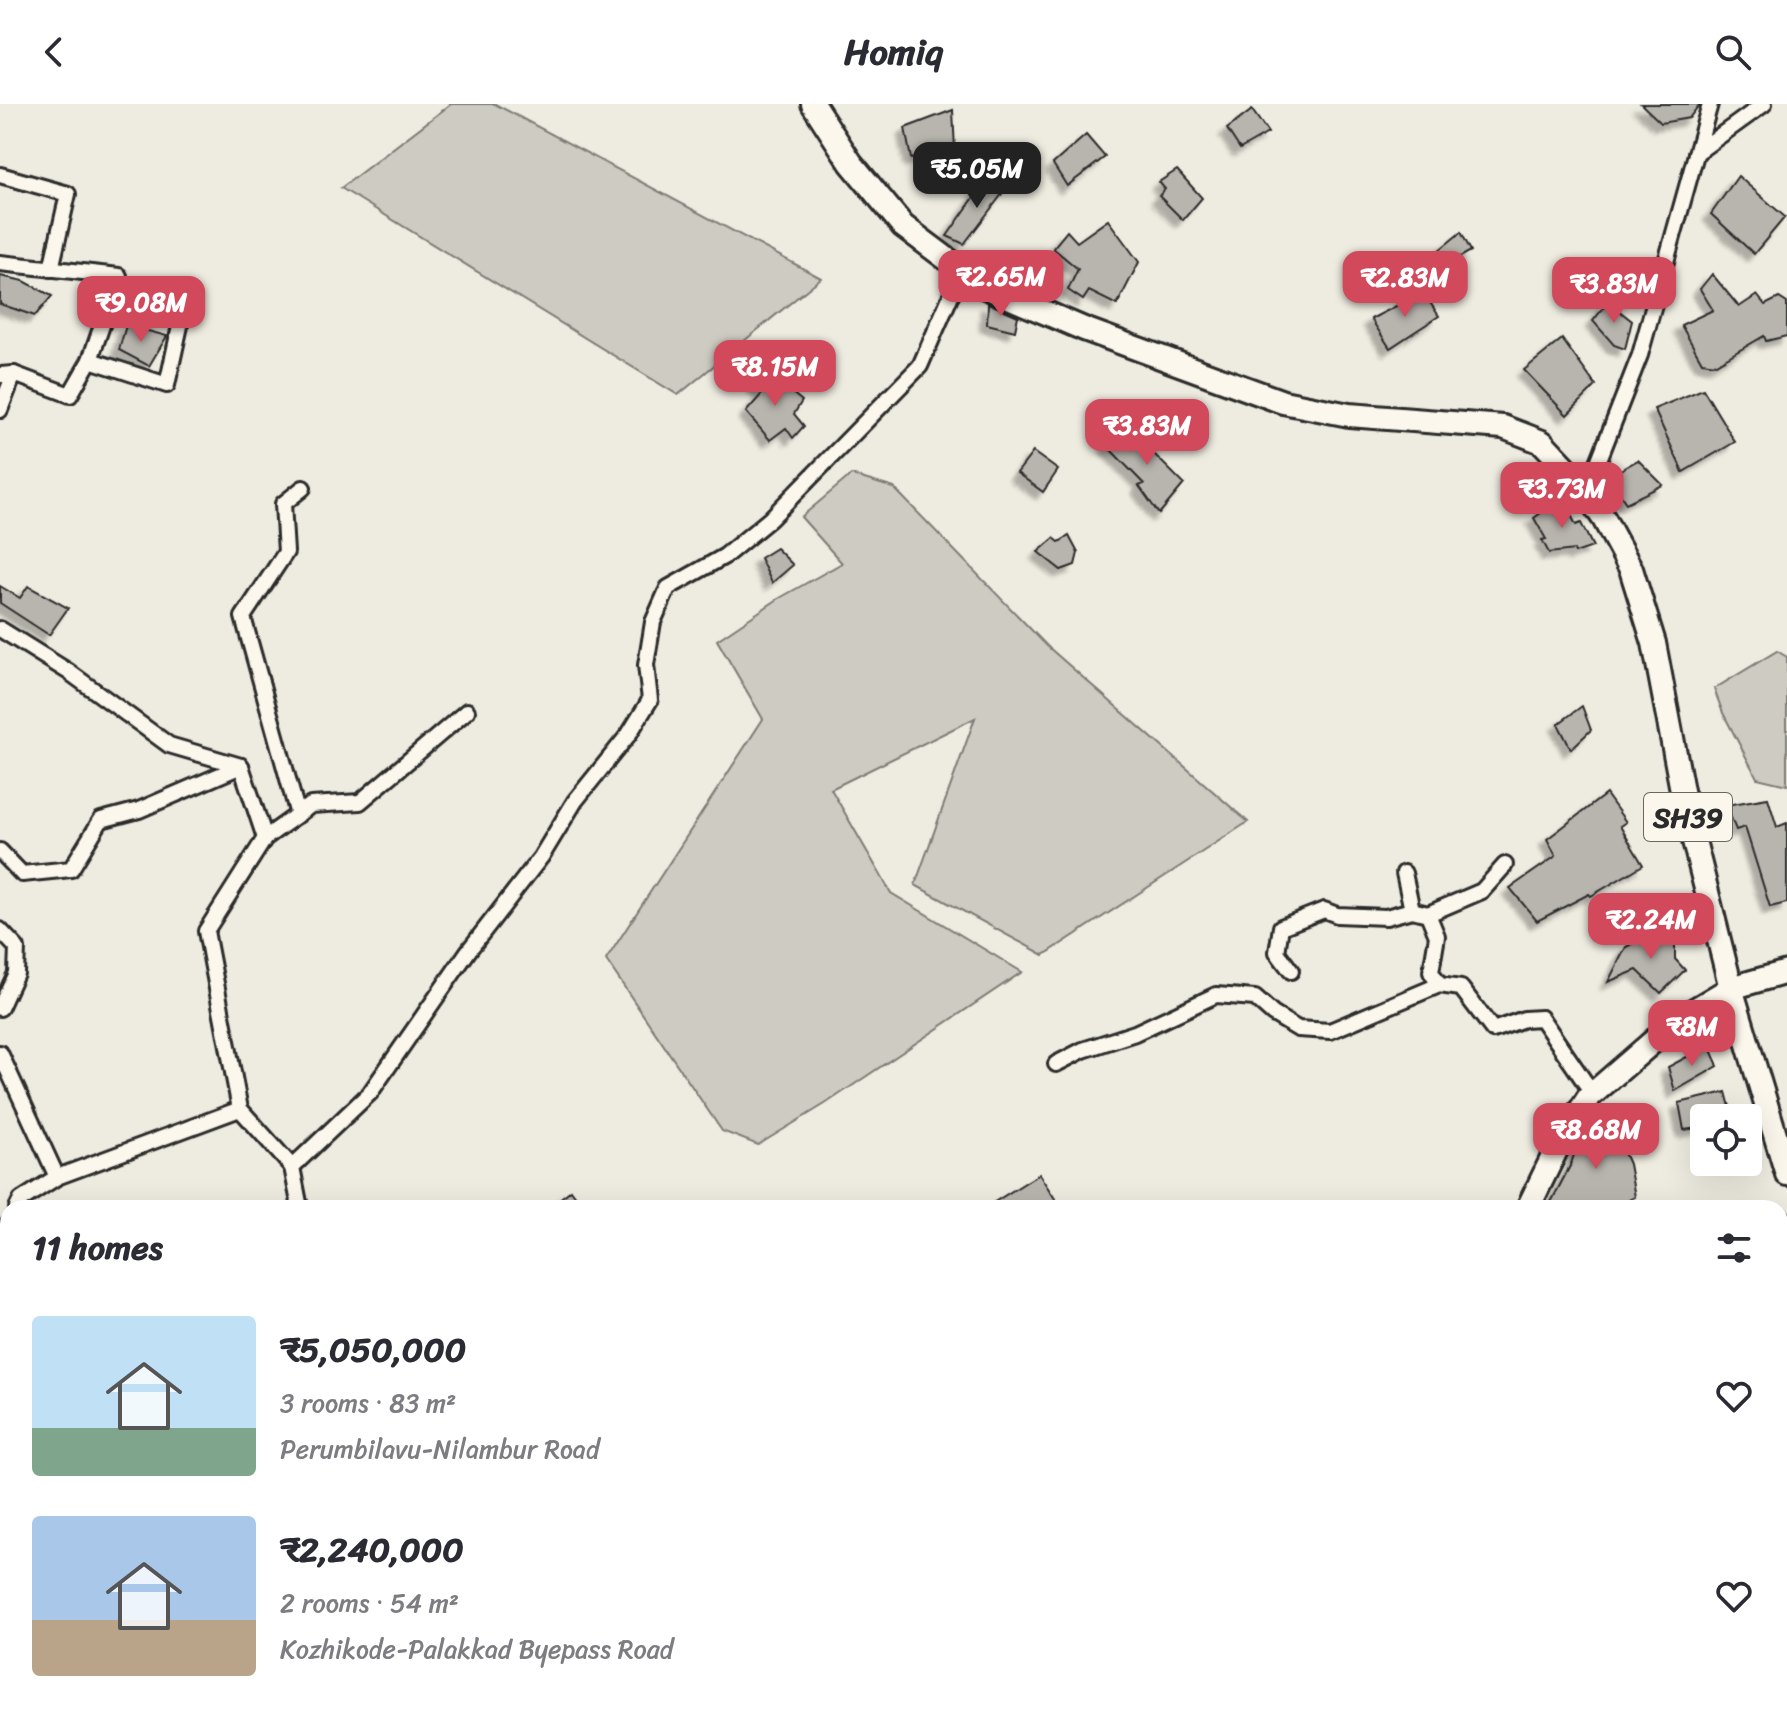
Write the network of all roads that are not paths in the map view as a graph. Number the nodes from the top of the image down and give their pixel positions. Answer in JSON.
{"nodes":[{"id":1,"x":813,"y":104,"type":"edge"},
{"id":2,"x":1710,"y":104,"type":"edge"},
{"id":3,"x":1764,"y":104,"type":"edge"},
{"id":4,"x":1696,"y":153,"type":"junction"},
{"id":5,"x":0,"y":175,"type":"edge"},
{"id":6,"x":0,"y":263,"type":"edge"},
{"id":7,"x":51,"y":269,"type":"junction"},
{"id":8,"x":962,"y":270,"type":"junction"},
{"id":9,"x":183,"y":312,"type":"dead end"},
{"id":10,"x":90,"y":360,"type":"junction"},
{"id":11,"x":7,"y":374,"type":"edge"},
{"id":12,"x":0,"y":410,"type":"edge"},
{"id":13,"x":303,"y":488,"type":"dead end"},
{"id":14,"x":1586,"y":493,"type":"junction"},
{"id":15,"x":0,"y":629,"type":"edge"},
{"id":16,"x":467,"y":711,"type":"dead end"},
{"id":17,"x":241,"y":766,"type":"junction"},
{"id":18,"x":298,"y":815,"type":"junction"},
{"id":19,"x":265,"y":838,"type":"junction"},
{"id":20,"x":0,"y":851,"type":"edge"},
{"id":21,"x":1505,"y":865,"type":"dead end"},
{"id":22,"x":1404,"y":873,"type":"dead end"},
{"id":23,"x":1412,"y":910,"type":"junction"},
{"id":24,"x":1428,"y":914,"type":"junction"},
{"id":25,"x":0,"y":930,"type":"edge"},
{"id":26,"x":1291,"y":971,"type":"dead end"},
{"id":27,"x":1787,"y":972,"type":"edge"},
{"id":28,"x":1439,"y":985,"type":"junction"},
{"id":29,"x":1731,"y":988,"type":"junction"},
{"id":30,"x":0,"y":1008,"type":"edge"},
{"id":31,"x":0,"y":1053,"type":"edge"},
{"id":32,"x":1056,"y":1064,"type":"dead end"},
{"id":33,"x":1593,"y":1094,"type":"junction"},
{"id":34,"x":240,"y":1109,"type":"junction"},
{"id":35,"x":292,"y":1167,"type":"junction"},
{"id":36,"x":1787,"y":1174,"type":"edge"},
{"id":37,"x":57,"y":1177,"type":"junction"},
{"id":38,"x":21,"y":1200,"type":"edge"},
{"id":39,"x":298,"y":1200,"type":"edge"},
{"id":40,"x":1532,"y":1200,"type":"edge"}],
"edges":[{"from":1,"to":8,"type":"main road","number":"SH39"},
{"from":2,"to":4,"type":"street"},
{"from":3,"to":4,"type":"street"},
{"from":4,"to":14,"type":"street"},
{"from":5,"to":7,"type":"street"},
{"from":6,"to":7,"type":"street"},
{"from":7,"to":10,"type":"street"},
{"from":8,"to":14,"type":"main road","number":"SH39"},
{"from":8,"to":35,"type":"street"},
{"from":9,"to":10,"type":"street"},
{"from":10,"to":11,"type":"street"},
{"from":11,"to":12,"type":"street"},
{"from":13,"to":18,"type":"street"},
{"from":14,"to":29,"type":"main road","number":"SH39"},
{"from":15,"to":17,"type":"street"},
{"from":16,"to":18,"type":"street"},
{"from":17,"to":19,"type":"street"},
{"from":17,"to":20,"type":"street"},
{"from":18,"to":19,"type":"street"},
{"from":19,"to":34,"type":"street"},
{"from":21,"to":24,"type":"street"},
{"from":22,"to":23,"type":"street"},
{"from":23,"to":24,"type":"street"},
{"from":23,"to":26,"type":"street"},
{"from":24,"to":28,"type":"street"},
{"from":25,"to":30,"type":"street"},
{"from":27,"to":29,"type":"main road"},
{"from":28,"to":32,"type":"street"},
{"from":28,"to":33,"type":"street"},
{"from":29,"to":33,"type":"main road"},
{"from":29,"to":36,"type":"main road"},
{"from":31,"to":37,"type":"street"},
{"from":33,"to":40,"type":"main road"},
{"from":34,"to":35,"type":"street"},
{"from":34,"to":37,"type":"street"},
{"from":35,"to":39,"type":"street"},
{"from":37,"to":38,"type":"street"}]}
